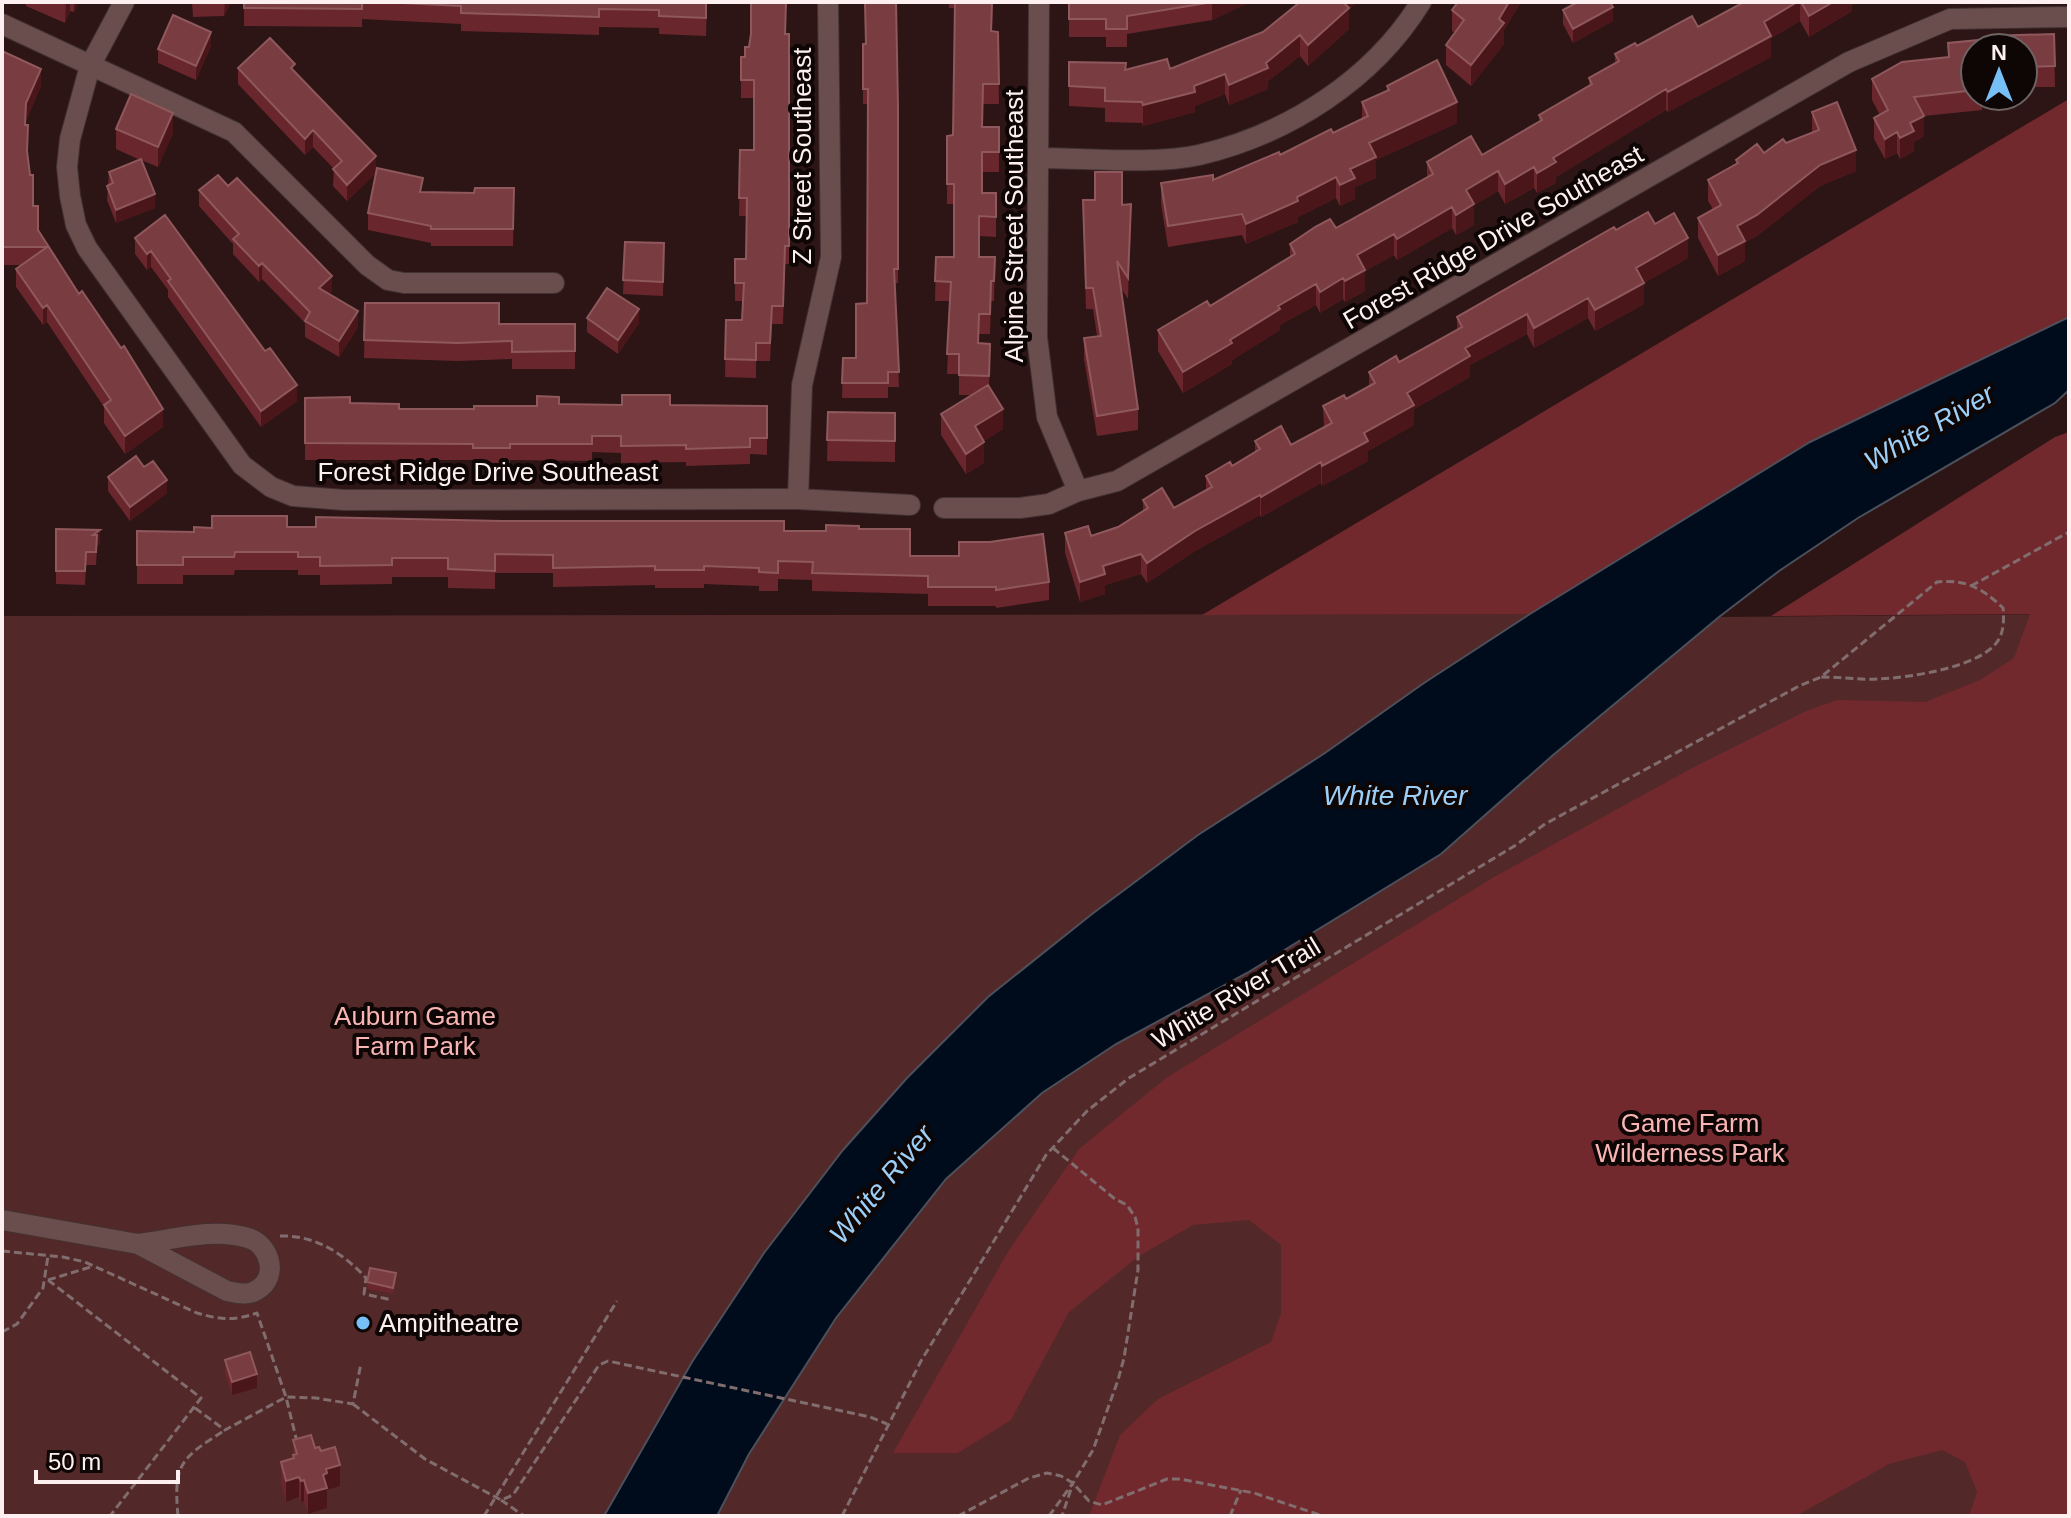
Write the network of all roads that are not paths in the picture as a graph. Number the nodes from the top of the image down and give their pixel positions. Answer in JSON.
{"nodes":[{"id":1,"x":124,"y":2,"type":"edge"},
{"id":2,"x":828,"y":2,"type":"edge"},
{"id":3,"x":1039,"y":2,"type":"edge"},
{"id":4,"x":1421,"y":2,"type":"edge"},
{"id":5,"x":1950,"y":10,"type":"edge"},
{"id":6,"x":2069,"y":17,"type":"edge"},
{"id":7,"x":2,"y":24,"type":"edge"},
{"id":8,"x":90,"y":66,"type":"junction"},
{"id":9,"x":1040,"y":158,"type":"junction"},
{"id":10,"x":554,"y":283,"type":"dead end"},
{"id":11,"x":1078,"y":491,"type":"junction"},
{"id":12,"x":798,"y":499,"type":"junction"},
{"id":13,"x":910,"y":505,"type":"dead end"},
{"id":14,"x":944,"y":508,"type":"dead end"},
{"id":15,"x":2,"y":1220,"type":"edge"},
{"id":16,"x":138,"y":1244,"type":"junction"}],
"edges":[{"from":1,"to":8,"type":"street","name":"Forest Ridge Drive Southeast"},
{"from":2,"to":12,"type":"street","name":"Z Street Southeast"},
{"from":3,"to":9,"type":"street","name":"Alpine Street Southeast"},
{"from":4,"to":9,"type":"street"},
{"from":5,"to":6,"type":"street","name":"Forest Ridge Drive Southeast"},
{"from":5,"to":11,"type":"street","name":"Forest Ridge Drive Southeast"},
{"from":7,"to":8,"type":"street"},
{"from":8,"to":10,"type":"street"},
{"from":8,"to":12,"type":"street","name":"Forest Ridge Drive Southeast"},
{"from":9,"to":11,"type":"street","name":"Alpine Street Southeast"},
{"from":11,"to":14,"type":"street","name":"Forest Ridge Drive Southeast"},
{"from":12,"to":13,"type":"street","name":"Forest Ridge Drive Southeast"},
{"from":15,"to":16,"type":"street"},
{"from":16,"to":16,"type":"street"}]}
